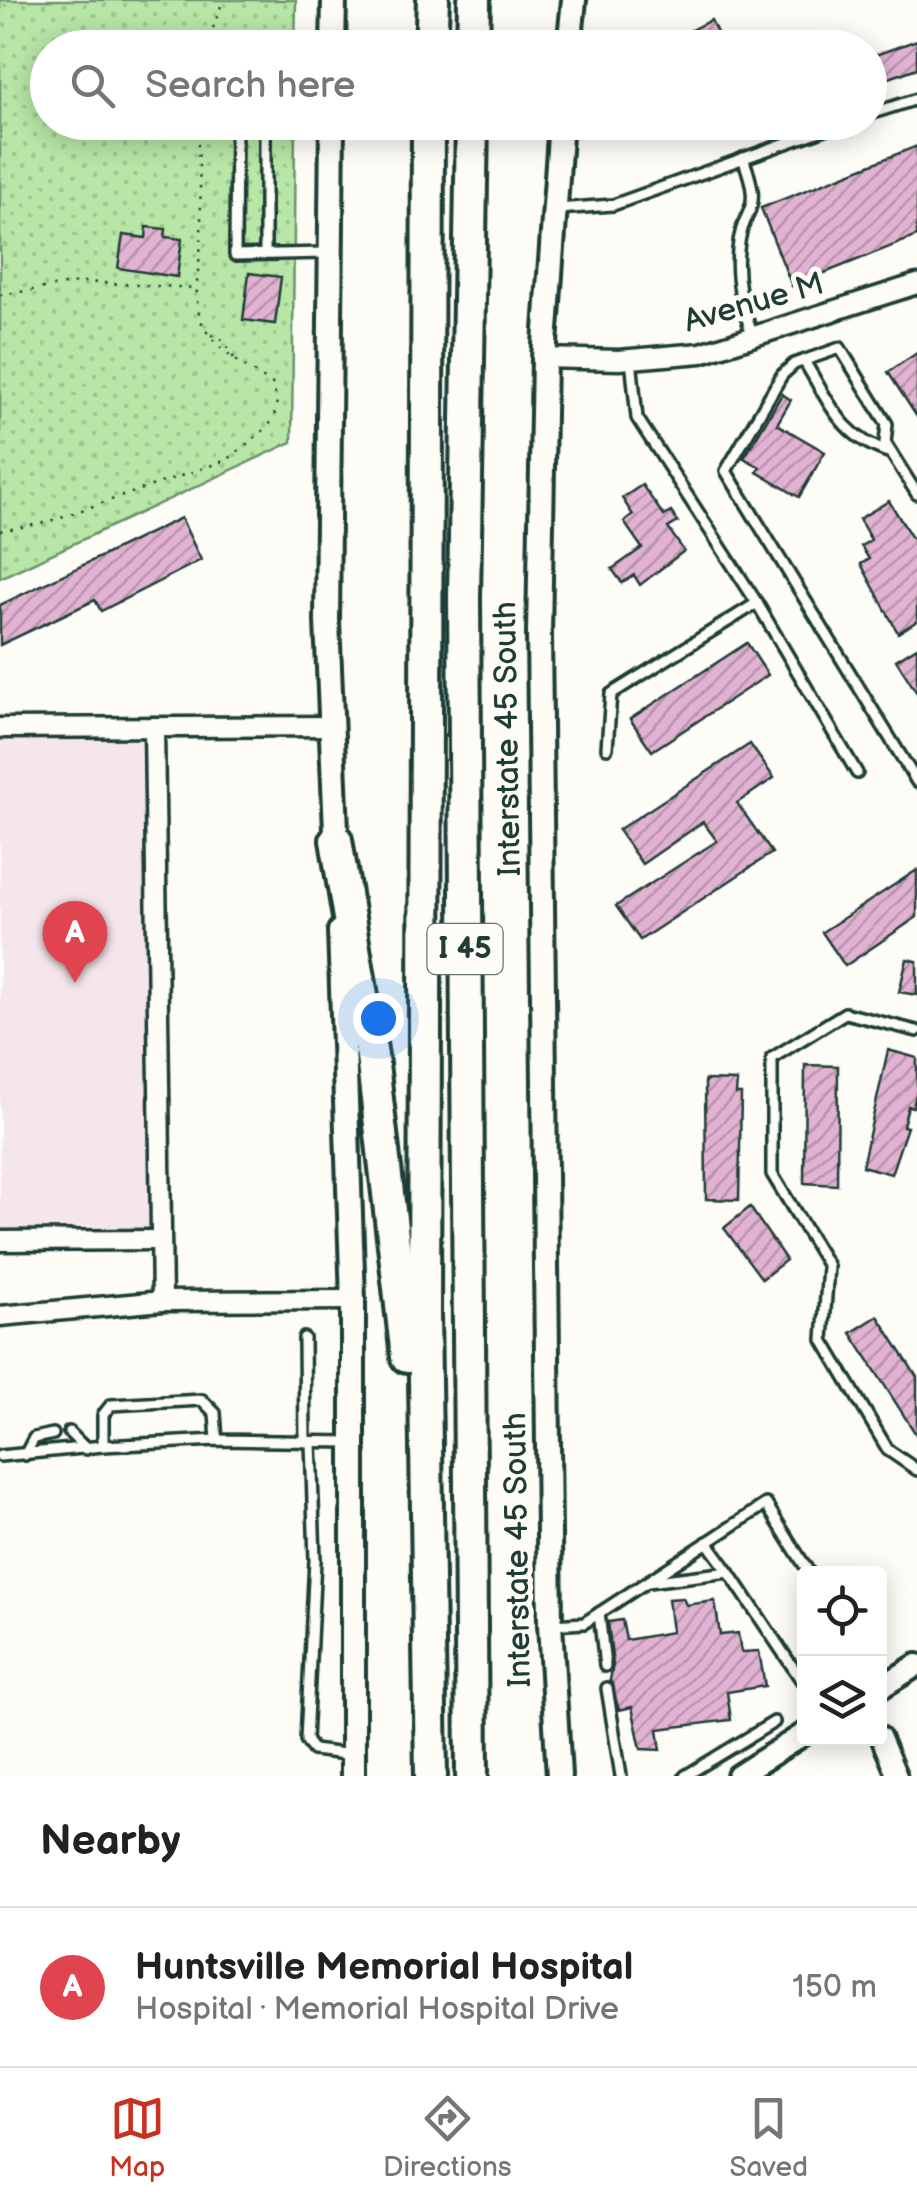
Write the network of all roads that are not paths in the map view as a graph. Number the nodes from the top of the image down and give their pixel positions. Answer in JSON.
{"nodes":[{"id":1,"x":334,"y":0,"type":"edge"},
{"id":2,"x":433,"y":0,"type":"edge"},
{"id":3,"x":474,"y":0,"type":"edge"},
{"id":4,"x":574,"y":0,"type":"edge"},
{"id":5,"x":334,"y":30,"type":"edge"},
{"id":6,"x":432,"y":30,"type":"edge"},
{"id":7,"x":473,"y":30,"type":"edge"},
{"id":8,"x":571,"y":30,"type":"edge"},
{"id":9,"x":917,"y":98,"type":"edge"},
{"id":10,"x":887,"y":108,"type":"edge"},
{"id":11,"x":236,"y":140,"type":"edge"},
{"id":12,"x":265,"y":140,"type":"edge"},
{"id":13,"x":332,"y":140,"type":"edge"},
{"id":14,"x":428,"y":140,"type":"edge"},
{"id":15,"x":472,"y":140,"type":"edge"},
{"id":16,"x":559,"y":140,"type":"edge"},
{"id":17,"x":794,"y":140,"type":"edge"},
{"id":18,"x":743,"y":158,"type":"junction"},
{"id":19,"x":552,"y":208,"type":"junction"},
{"id":20,"x":330,"y":253,"type":"junction"},
{"id":21,"x":265,"y":254,"type":"junction"},
{"id":22,"x":917,"y":284,"type":"edge"},
{"id":23,"x":754,"y":338,"type":"junction"},
{"id":24,"x":544,"y":358,"type":"junction"},
{"id":25,"x":631,"y":359,"type":"junction"},
{"id":26,"x":804,"y":361,"type":"junction"},
{"id":27,"x":892,"y":453,"type":"junction"},
{"id":28,"x":917,"y":494,"type":"edge"},
{"id":29,"x":757,"y":602,"type":"junction"},
{"id":30,"x":332,"y":726,"type":"junction"},
{"id":31,"x":154,"y":727,"type":"junction"},
{"id":32,"x":0,"y":728,"type":"edge"},
{"id":33,"x":608,"y":748,"type":"dead end"},
{"id":34,"x":857,"y":773,"type":"dead end"},
{"id":35,"x":917,"y":782,"type":"edge"},
{"id":36,"x":336,"y":840,"type":"junction"},
{"id":37,"x":917,"y":1031,"type":"edge"},
{"id":38,"x":0,"y":1240,"type":"edge"},
{"id":39,"x":160,"y":1240,"type":"junction"},
{"id":40,"x":353,"y":1300,"type":"junction"},
{"id":41,"x":162,"y":1301,"type":"junction"},
{"id":42,"x":0,"y":1316,"type":"edge"},
{"id":43,"x":304,"y":1338,"type":"dead end"},
{"id":44,"x":68,"y":1432,"type":"dead end"},
{"id":45,"x":52,"y":1434,"type":"dead end"},
{"id":46,"x":217,"y":1440,"type":"junction"},
{"id":47,"x":308,"y":1442,"type":"junction"},
{"id":48,"x":355,"y":1442,"type":"junction"},
{"id":49,"x":103,"y":1446,"type":"junction"},
{"id":50,"x":86,"y":1449,"type":"junction"},
{"id":51,"x":26,"y":1455,"type":"junction"},
{"id":52,"x":0,"y":1456,"type":"edge"},
{"id":53,"x":917,"y":1470,"type":"edge"},
{"id":54,"x":707,"y":1542,"type":"junction"},
{"id":55,"x":805,"y":1566,"type":"edge"},
{"id":56,"x":729,"y":1572,"type":"junction"},
{"id":57,"x":646,"y":1582,"type":"junction"},
{"id":58,"x":599,"y":1613,"type":"junction"},
{"id":59,"x":550,"y":1625,"type":"junction"},
{"id":60,"x":917,"y":1664,"type":"edge"},
{"id":61,"x":605,"y":1666,"type":"dead end"},
{"id":62,"x":797,"y":1674,"type":"edge"},
{"id":63,"x":887,"y":1682,"type":"edge"},
{"id":64,"x":608,"y":1688,"type":"dead end"},
{"id":65,"x":774,"y":1722,"type":"dead end"},
{"id":66,"x":797,"y":1738,"type":"edge"},
{"id":67,"x":884,"y":1746,"type":"edge"},
{"id":68,"x":353,"y":1766,"type":"edge"},
{"id":69,"x":430,"y":1776,"type":"edge"},
{"id":70,"x":472,"y":1776,"type":"edge"},
{"id":71,"x":559,"y":1776,"type":"edge"},
{"id":72,"x":621,"y":1776,"type":"edge"},
{"id":73,"x":685,"y":1776,"type":"edge"},
{"id":74,"x":738,"y":1776,"type":"edge"},
{"id":75,"x":897,"y":1776,"type":"edge"}],
"edges":[{"from":1,"to":5,"type":"main road"},
{"from":2,"to":6,"type":"highway"},
{"from":3,"to":7,"type":"highway"},
{"from":4,"to":8,"type":"main road"},
{"from":9,"to":10,"type":"lane"},
{"from":11,"to":21,"type":"lane"},
{"from":12,"to":21,"type":"lane"},
{"from":13,"to":20,"type":"main road"},
{"from":14,"to":69,"type":"highway","number":"I 45"},
{"from":15,"to":70,"type":"highway","number":"I 45"},
{"from":16,"to":19,"type":"main road","name":"Interstate 45 South"},
{"from":17,"to":18,"type":"lane"},
{"from":18,"to":19,"type":"lane"},
{"from":18,"to":23,"type":"lane"},
{"from":19,"to":24,"type":"main road","name":"Interstate 45 South"},
{"from":20,"to":21,"type":"lane"},
{"from":20,"to":30,"type":"main road"},
{"from":22,"to":23,"type":"street","name":"Avenue M"},
{"from":23,"to":25,"type":"street","name":"Avenue M"},
{"from":24,"to":25,"type":"street","name":"Avenue M"},
{"from":24,"to":59,"type":"main road","name":"Interstate 45 South"},
{"from":25,"to":29,"type":"lane"},
{"from":26,"to":27,"type":"lane"},
{"from":26,"to":27,"type":"lane"},
{"from":26,"to":35,"type":"lane"},
{"from":27,"to":28,"type":"lane"},
{"from":29,"to":33,"type":"lane"},
{"from":29,"to":34,"type":"lane"},
{"from":30,"to":31,"type":"street"},
{"from":30,"to":36,"type":"main road"},
{"from":31,"to":32,"type":"street"},
{"from":31,"to":39,"type":"street"},
{"from":36,"to":40,"type":"main road"},
{"from":36,"to":69,"type":"highway"},
{"from":37,"to":53,"type":"lane"},
{"from":38,"to":39,"type":"street"},
{"from":39,"to":41,"type":"street"},
{"from":40,"to":41,"type":"street"},
{"from":40,"to":48,"type":"main road"},
{"from":41,"to":42,"type":"street"},
{"from":43,"to":47,"type":"lane"},
{"from":44,"to":50,"type":"lane"},
{"from":45,"to":51,"type":"lane"},
{"from":46,"to":47,"type":"lane"},
{"from":46,"to":49,"type":"lane"},
{"from":46,"to":49,"type":"lane"},
{"from":47,"to":48,"type":"lane"},
{"from":47,"to":68,"type":"lane"},
{"from":48,"to":68,"type":"main road"},
{"from":49,"to":50,"type":"lane"},
{"from":50,"to":51,"type":"lane"},
{"from":51,"to":52,"type":"lane"},
{"from":54,"to":55,"type":"lane"},
{"from":54,"to":56,"type":"lane"},
{"from":54,"to":57,"type":"lane"},
{"from":56,"to":57,"type":"lane"},
{"from":56,"to":62,"type":"lane"},
{"from":57,"to":58,"type":"lane"},
{"from":58,"to":59,"type":"lane"},
{"from":58,"to":61,"type":"lane"},
{"from":59,"to":71,"type":"main road","name":"Interstate 45 South"},
{"from":60,"to":63,"type":"street"},
{"from":64,"to":72,"type":"lane"},
{"from":65,"to":73,"type":"lane"},
{"from":66,"to":74,"type":"street"},
{"from":67,"to":75,"type":"street"}]}
